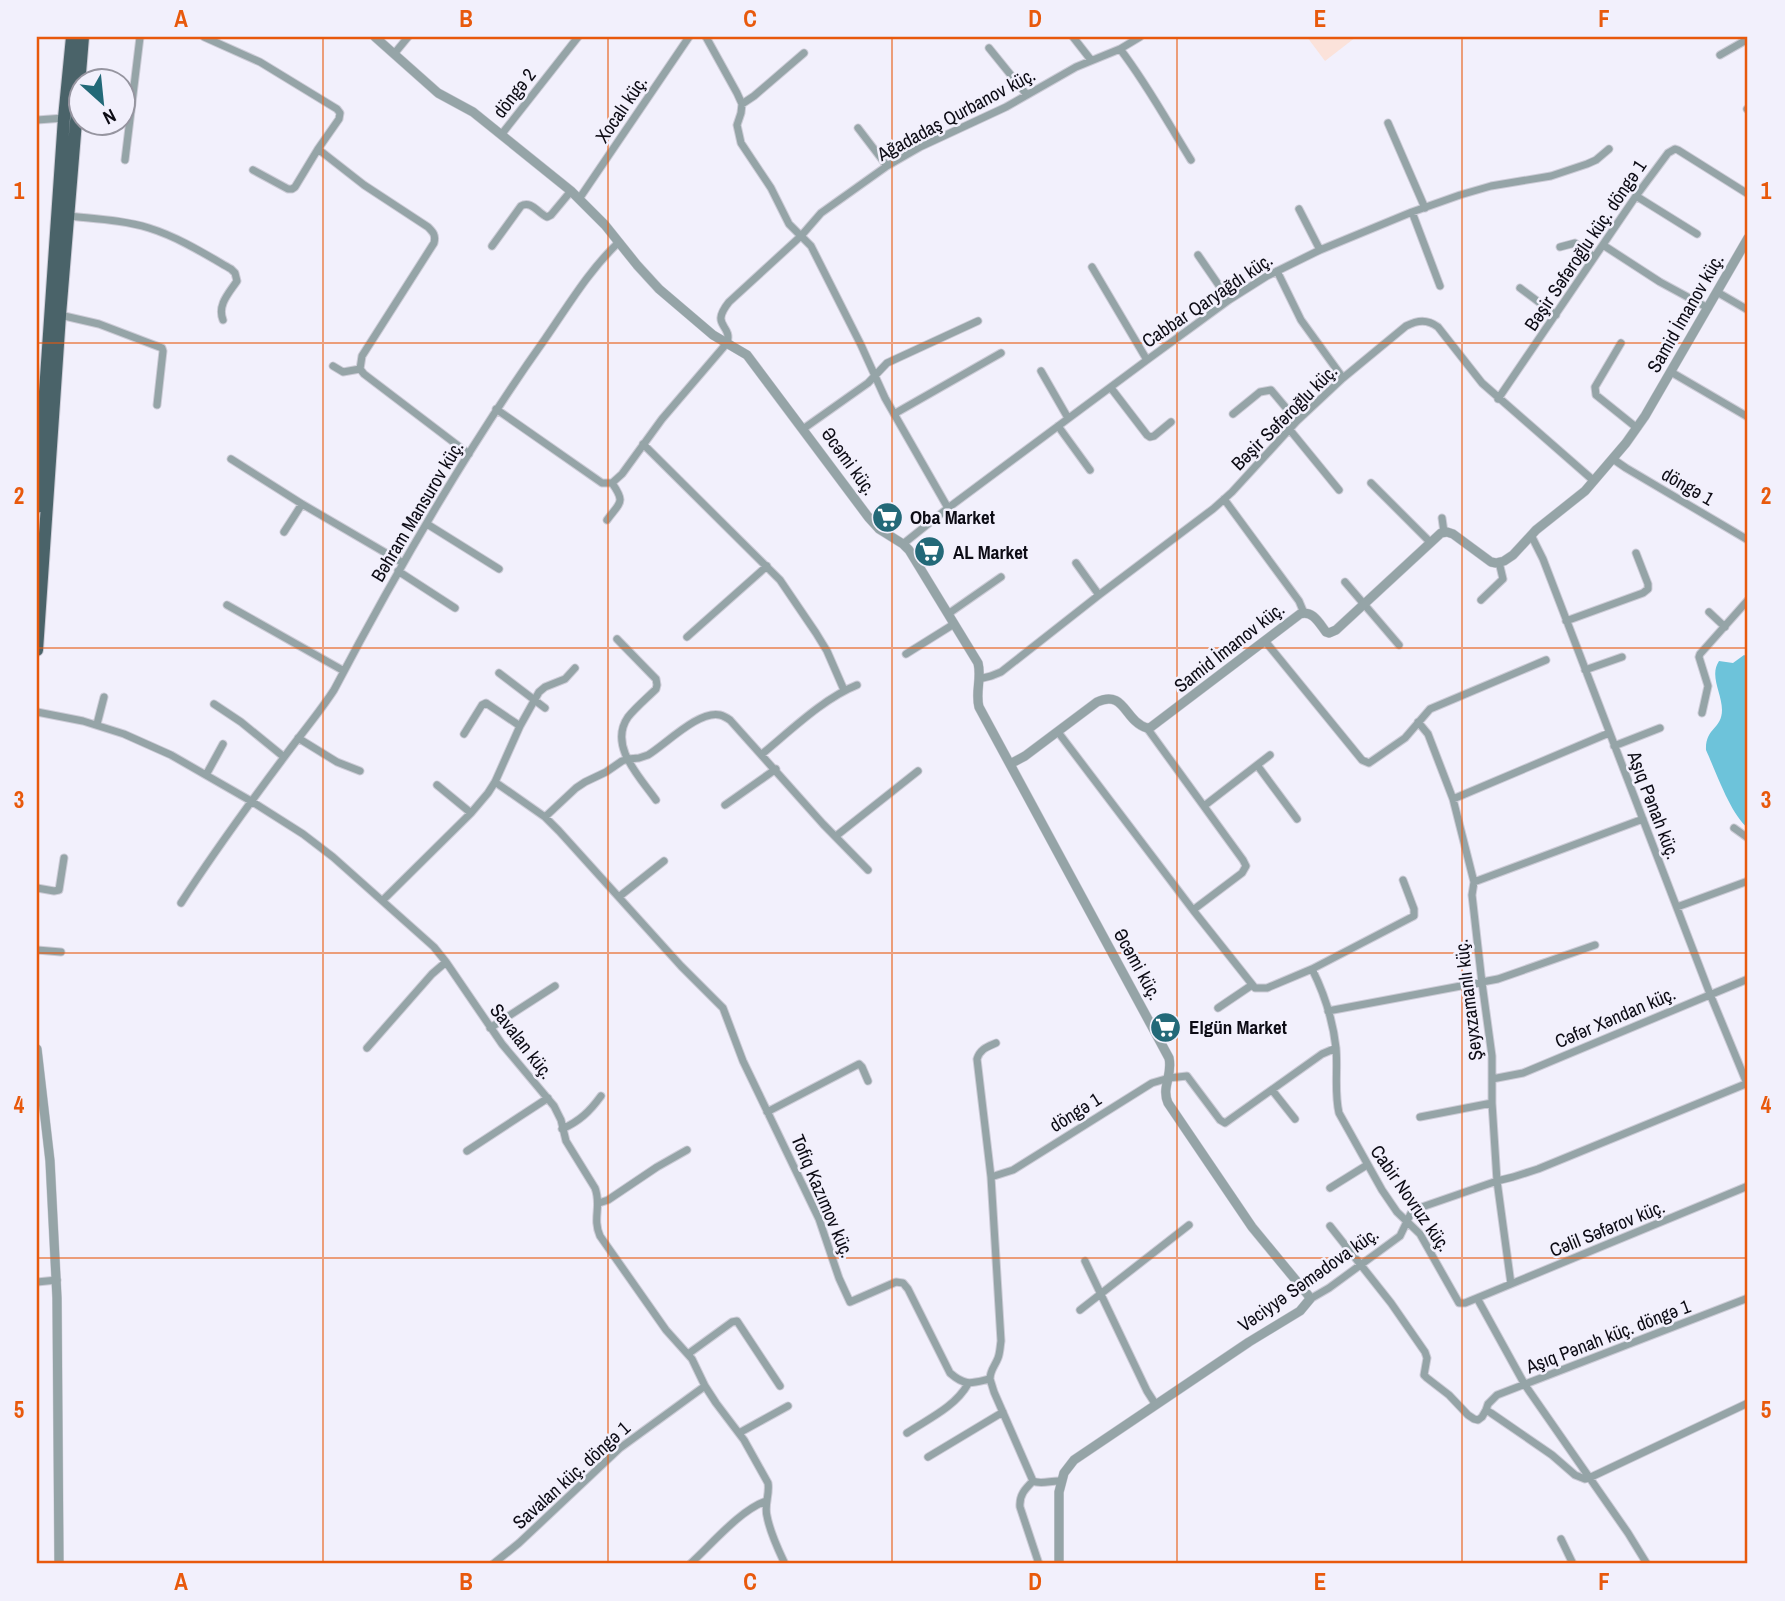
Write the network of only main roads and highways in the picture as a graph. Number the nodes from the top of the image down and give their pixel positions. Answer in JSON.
{"nodes":[{"id":1,"x":72,"y":37,"type":"edge"},
{"id":2,"x":83,"y":37,"type":"edge"},
{"id":3,"x":42,"y":353,"type":"edge"},
{"id":4,"x":40,"y":411,"type":"edge"},
{"id":5,"x":37,"y":507,"type":"edge"},
{"id":6,"x":37,"y":650,"type":"edge"}],
"edges":[{"from":1,"to":3,"type":"main road"},
{"from":2,"to":6,"type":"main road"},
{"from":3,"to":4,"type":"main road"},
{"from":4,"to":5,"type":"main road"}]}
